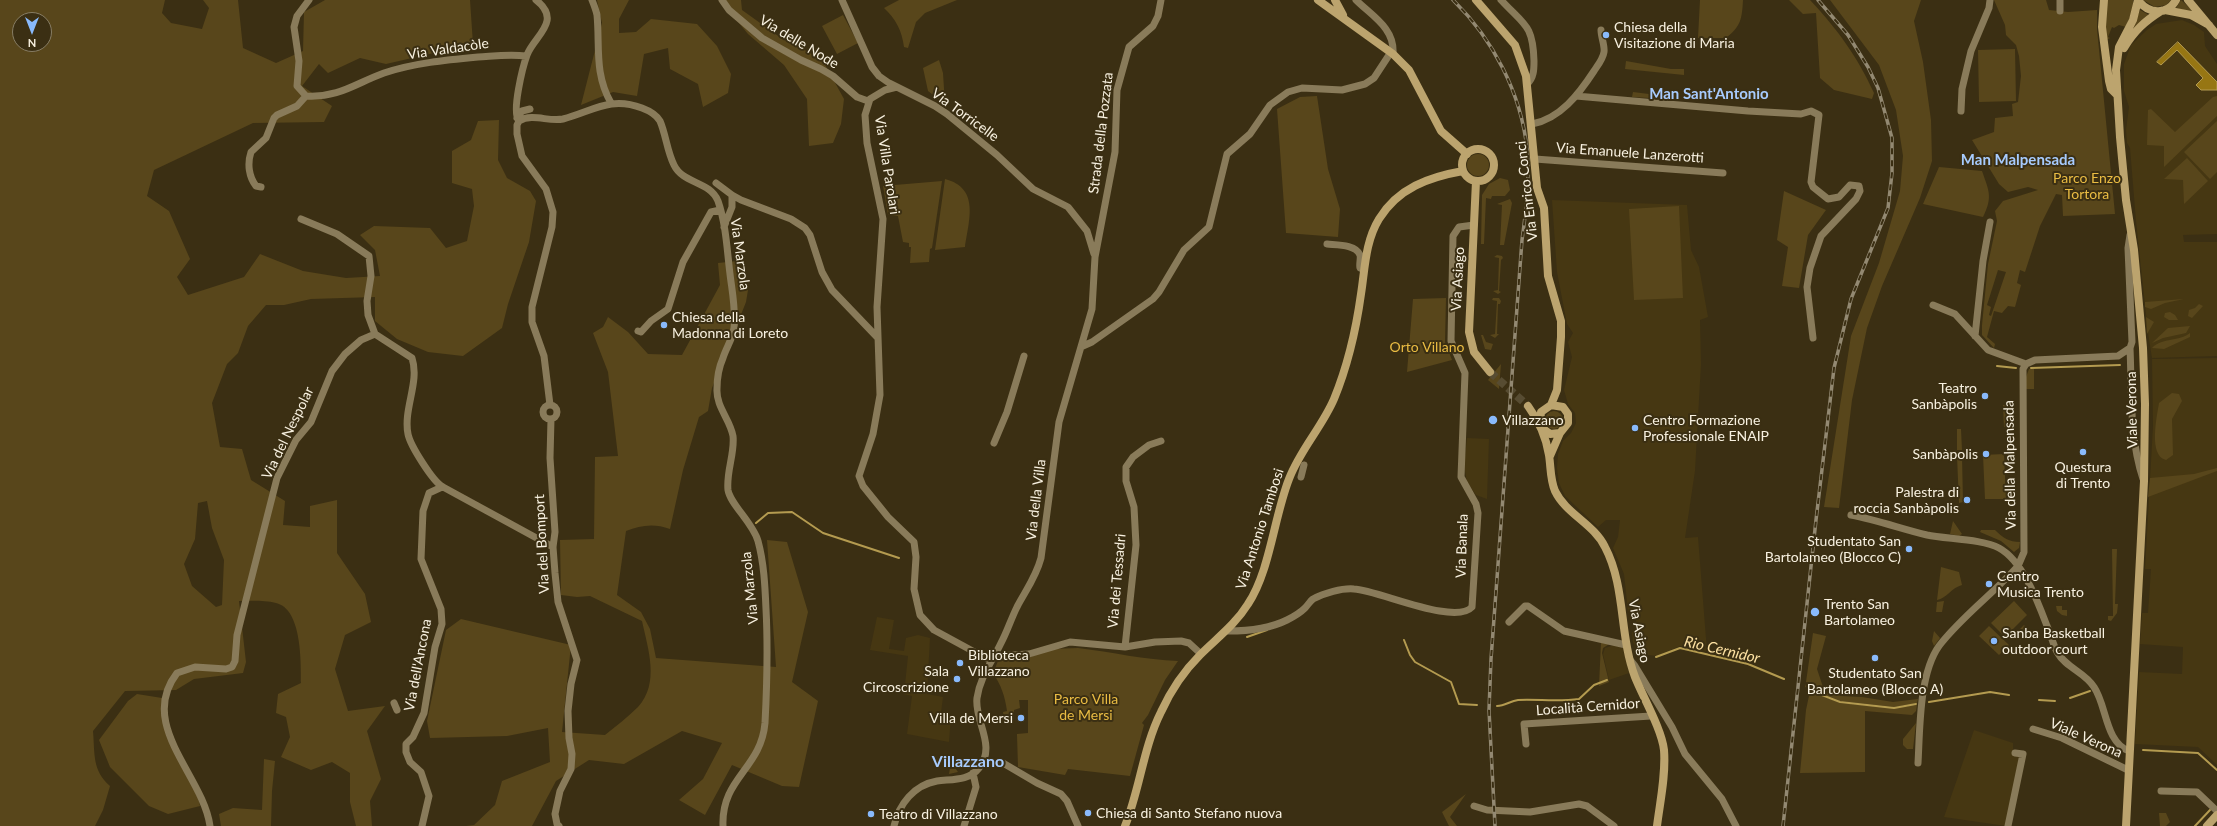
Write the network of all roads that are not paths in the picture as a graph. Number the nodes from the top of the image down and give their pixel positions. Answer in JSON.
{"nodes":[{"id":1,"x":309,"y":0,"type":"edge"},
{"id":2,"x":536,"y":0,"type":"edge"},
{"id":3,"x":592,"y":0,"type":"edge"},
{"id":4,"x":722,"y":0,"type":"edge"},
{"id":5,"x":842,"y":0,"type":"edge"},
{"id":6,"x":1161,"y":0,"type":"edge"},
{"id":7,"x":1318,"y":0,"type":"edge"},
{"id":8,"x":1335,"y":0,"type":"edge"},
{"id":9,"x":1356,"y":0,"type":"edge"},
{"id":10,"x":1476,"y":0,"type":"edge"},
{"id":11,"x":1501,"y":0,"type":"edge"},
{"id":12,"x":1990,"y":0,"type":"edge"},
{"id":13,"x":2060,"y":0,"type":"edge"},
{"id":14,"x":2104,"y":0,"type":"edge"},
{"id":15,"x":2138,"y":0,"type":"edge"},
{"id":16,"x":2176,"y":0,"type":"edge"},
{"id":17,"x":2188,"y":0,"type":"edge"},
{"id":18,"x":2060,"y":11,"type":"dead end"},
{"id":19,"x":2163,"y":11,"type":"junction"},
{"id":20,"x":1344,"y":18,"type":"junction"},
{"id":21,"x":2209,"y":25,"type":"junction"},
{"id":22,"x":1601,"y":30,"type":"dead end"},
{"id":23,"x":2217,"y":35,"type":"edge"},
{"id":24,"x":1392,"y":53,"type":"junction"},
{"id":25,"x":526,"y":56,"type":"junction"},
{"id":26,"x":2116,"y":70,"type":"junction"},
{"id":27,"x":1527,"y":84,"type":"junction"},
{"id":28,"x":897,"y":87,"type":"junction"},
{"id":29,"x":2117,"y":94,"type":"junction"},
{"id":30,"x":306,"y":96,"type":"junction"},
{"id":31,"x":1576,"y":96,"type":"junction"},
{"id":32,"x":868,"y":101,"type":"junction"},
{"id":33,"x":611,"y":102,"type":"junction"},
{"id":34,"x":530,"y":109,"type":"dead end"},
{"id":35,"x":1961,"y":111,"type":"dead end"},
{"id":36,"x":518,"y":120,"type":"junction"},
{"id":37,"x":1532,"y":124,"type":"junction"},
{"id":38,"x":1467,"y":154,"type":"junction"},
{"id":39,"x":1535,"y":159,"type":"junction"},
{"id":40,"x":1463,"y":171,"type":"junction"},
{"id":41,"x":1723,"y":173,"type":"dead end"},
{"id":42,"x":1476,"y":181,"type":"junction"},
{"id":43,"x":716,"y":182,"type":"dead end"},
{"id":44,"x":261,"y":187,"type":"dead end"},
{"id":45,"x":1055,"y":192,"type":"dead end"},
{"id":46,"x":732,"y":195,"type":"junction"},
{"id":47,"x":1060,"y":202,"type":"junction"},
{"id":48,"x":720,"y":210,"type":"junction"},
{"id":49,"x":301,"y":219,"type":"dead end"},
{"id":50,"x":1990,"y":222,"type":"dead end"},
{"id":51,"x":1474,"y":225,"type":"junction"},
{"id":52,"x":724,"y":227,"type":"junction"},
{"id":53,"x":2131,"y":229,"type":"junction"},
{"id":54,"x":1327,"y":244,"type":"dead end"},
{"id":55,"x":1095,"y":257,"type":"junction"},
{"id":56,"x":1364,"y":269,"type":"junction"},
{"id":57,"x":1932,"y":306,"type":"dead end"},
{"id":58,"x":638,"y":331,"type":"dead end"},
{"id":59,"x":375,"y":334,"type":"junction"},
{"id":60,"x":1975,"y":336,"type":"junction"},
{"id":61,"x":877,"y":337,"type":"junction"},
{"id":62,"x":1813,"y":338,"type":"dead end"},
{"id":63,"x":1083,"y":346,"type":"junction"},
{"id":64,"x":2130,"y":348,"type":"junction"},
{"id":65,"x":1024,"y":356,"type":"dead end"},
{"id":66,"x":2118,"y":356,"type":"junction"},
{"id":67,"x":2026,"y":364,"type":"junction"},
{"id":68,"x":2131,"y":366,"type":"junction"},
{"id":69,"x":1490,"y":372,"type":"tunnel mouth"},
{"id":70,"x":1557,"y":390,"type":"junction"},
{"id":71,"x":1547,"y":407,"type":"junction"},
{"id":72,"x":1562,"y":407,"type":"junction"},
{"id":73,"x":1541,"y":426,"type":"junction"},
{"id":74,"x":1560,"y":433,"type":"junction"},
{"id":75,"x":1161,"y":441,"type":"dead end"},
{"id":76,"x":994,"y":443,"type":"dead end"},
{"id":77,"x":1549,"y":457,"type":"junction"},
{"id":78,"x":1300,"y":467,"type":"junction"},
{"id":79,"x":1301,"y":477,"type":"dead end"},
{"id":80,"x":2144,"y":480,"type":"junction"},
{"id":81,"x":442,"y":487,"type":"junction"},
{"id":82,"x":1851,"y":515,"type":"dead end"},
{"id":83,"x":553,"y":547,"type":"junction"},
{"id":84,"x":2018,"y":566,"type":"junction"},
{"id":85,"x":1509,"y":622,"type":"dead end"},
{"id":86,"x":1228,"y":631,"type":"junction"},
{"id":87,"x":1626,"y":645,"type":"junction"},
{"id":88,"x":1125,"y":647,"type":"junction"},
{"id":89,"x":2057,"y":651,"type":"joint"},
{"id":90,"x":1201,"y":654,"type":"junction"},
{"id":91,"x":993,"y":658,"type":"junction"},
{"id":92,"x":1631,"y":661,"type":"junction"},
{"id":93,"x":1651,"y":716,"type":"junction"},
{"id":94,"x":2033,"y":729,"type":"dead end"},
{"id":95,"x":1526,"y":744,"type":"dead end"},
{"id":96,"x":2129,"y":751,"type":"junction"},
{"id":97,"x":2015,"y":753,"type":"dead end"},
{"id":98,"x":984,"y":762,"type":"junction"},
{"id":99,"x":1918,"y":763,"type":"dead end"},
{"id":100,"x":2128,"y":770,"type":"junction"},
{"id":101,"x":973,"y":773,"type":"junction"},
{"id":102,"x":2161,"y":791,"type":"dead end"},
{"id":103,"x":1474,"y":806,"type":"dead end"},
{"id":104,"x":2217,"y":811,"type":"edge"},
{"id":105,"x":2217,"y":815,"type":"edge"},
{"id":106,"x":210,"y":826,"type":"edge"},
{"id":107,"x":422,"y":826,"type":"edge"},
{"id":108,"x":559,"y":826,"type":"edge"},
{"id":109,"x":723,"y":826,"type":"edge"},
{"id":110,"x":894,"y":826,"type":"edge"},
{"id":111,"x":964,"y":826,"type":"edge"},
{"id":112,"x":1078,"y":826,"type":"edge"},
{"id":113,"x":1125,"y":826,"type":"edge"},
{"id":114,"x":1614,"y":826,"type":"edge"},
{"id":115,"x":1657,"y":826,"type":"edge"},
{"id":116,"x":1736,"y":826,"type":"edge"},
{"id":117,"x":2008,"y":826,"type":"edge"},
{"id":118,"x":2126,"y":826,"type":"edge"},
{"id":119,"x":2207,"y":826,"type":"edge"}],
"edges":[{"from":1,"to":30,"type":"street"},
{"from":2,"to":25,"type":"street"},
{"from":3,"to":33,"type":"street"},
{"from":4,"to":32,"type":"street","name":"Via delle Node"},
{"from":5,"to":28,"type":"street","name":"Via Torricelle"},
{"from":6,"to":55,"type":"street","name":"Strada della Pozzata"},
{"from":7,"to":20,"type":"main road"},
{"from":8,"to":20,"type":"main road"},
{"from":9,"to":24,"type":"street"},
{"from":10,"to":27,"type":"main road","name":"Via Enrico Conci"},
{"from":11,"to":27,"type":"street","name":"Via Enrico Conci"},
{"from":12,"to":35,"type":"street"},
{"from":13,"to":18,"type":"street"},
{"from":14,"to":29,"type":"main road"},
{"from":15,"to":19,"type":"main road"},
{"from":15,"to":26,"type":"main road","name":"Viale Verona"},
{"from":16,"to":19,"type":"main road","name":"Viale Verona"},
{"from":17,"to":21,"type":"main road"},
{"from":19,"to":21,"type":"main road"},
{"from":19,"to":26,"type":"main road","name":"Viale Verona"},
{"from":20,"to":24,"type":"main road"},
{"from":21,"to":23,"type":"main road"},
{"from":22,"to":31,"type":"street"},
{"from":24,"to":38,"type":"main road"},
{"from":24,"to":63,"type":"street"},
{"from":25,"to":30,"type":"street","name":"Via Valdacòle"},
{"from":25,"to":36,"type":"street"},
{"from":26,"to":29,"type":"main road","name":"Viale Verona"},
{"from":27,"to":37,"type":"main road","name":"Via Enrico Conci"},
{"from":28,"to":32,"type":"street","name":"Via Villa Parolari"},
{"from":28,"to":47,"type":"street","name":"Via Torricelle"},
{"from":29,"to":53,"type":"main road","name":"Viale Verona"},
{"from":30,"to":44,"type":"street"},
{"from":31,"to":37,"type":"street"},
{"from":31,"to":62,"type":"street"},
{"from":32,"to":61,"type":"street","name":"Via Villa Parolari"},
{"from":33,"to":36,"type":"street","name":"Via Marzola"},
{"from":33,"to":48,"type":"street","name":"Via Marzola"},
{"from":34,"to":36,"type":"street"},
{"from":36,"to":83,"type":"street","name":"Via del Bomport"},
{"from":37,"to":39,"type":"main road","name":"Via Enrico Conci"},
{"from":38,"to":40,"type":"main road"},
{"from":38,"to":42,"type":"main road"},
{"from":39,"to":41,"type":"street","name":"Via Emanuele Lanzerotti"},
{"from":39,"to":70,"type":"main road","name":"Via Enrico Conci"},
{"from":40,"to":42,"type":"main road"},
{"from":40,"to":56,"type":"main road","name":"Via Antonio Tambosi"},
{"from":42,"to":51,"type":"main road","name":"Via Asiago"},
{"from":43,"to":46,"type":"street"},
{"from":45,"to":47,"type":"street","name":"Via Torricelle"},
{"from":46,"to":52,"type":"street"},
{"from":46,"to":61,"type":"street"},
{"from":47,"to":55,"type":"street","name":"Via Torricelle"},
{"from":48,"to":52,"type":"street","name":"Via Marzola"},
{"from":48,"to":58,"type":"street"},
{"from":49,"to":59,"type":"street"},
{"from":50,"to":60,"type":"street"},
{"from":51,"to":69,"type":"main road","name":"Via Asiago"},
{"from":51,"to":86,"type":"street","name":"Via Banala"},
{"from":52,"to":109,"type":"street","name":"Via Marzola"},
{"from":53,"to":64,"type":"street"},
{"from":53,"to":80,"type":"main road","name":"Viale Verona"},
{"from":54,"to":56,"type":"street"},
{"from":55,"to":63,"type":"street","name":"Via della Villa"},
{"from":56,"to":78,"type":"main road","name":"Via Antonio Tambosi"},
{"from":57,"to":60,"type":"street"},
{"from":59,"to":81,"type":"street"},
{"from":59,"to":106,"type":"street","name":"Via del Nespolar"},
{"from":60,"to":67,"type":"street"},
{"from":61,"to":91,"type":"street","name":"Via Villa Parolari"},
{"from":63,"to":91,"type":"street","name":"Via della Villa"},
{"from":64,"to":66,"type":"street"},
{"from":64,"to":68,"type":"street"},
{"from":65,"to":76,"type":"street"},
{"from":66,"to":67,"type":"street"},
{"from":66,"to":68,"type":"street"},
{"from":67,"to":84,"type":"street","name":"Via della Malpensada"},
{"from":68,"to":80,"type":"street"},
{"from":70,"to":71,"type":"main road","name":"Via Enrico Conci"},
{"from":70,"to":72,"type":"main road","name":"Via Enrico Conci"},
{"from":71,"to":72,"type":"main road","name":"Via Asiago"},
{"from":71,"to":73,"type":"main road","name":"Via Asiago"},
{"from":71,"to":73,"type":"main road","name":"Via Asiago"},
{"from":72,"to":74,"type":"main road"},
{"from":73,"to":74,"type":"main road"},
{"from":73,"to":77,"type":"main road","name":"Via Asiago"},
{"from":74,"to":77,"type":"main road"},
{"from":75,"to":88,"type":"street","name":"Via dei Tessadri"},
{"from":77,"to":87,"type":"main road","name":"Via Asiago"},
{"from":78,"to":79,"type":"street","name":"Via Antonio Tambosi"},
{"from":78,"to":86,"type":"main road","name":"Via Antonio Tambosi"},
{"from":80,"to":96,"type":"main road","name":"Viale Verona"},
{"from":81,"to":83,"type":"street"},
{"from":81,"to":107,"type":"street","name":"Via dell'Ancona"},
{"from":82,"to":84,"type":"street","name":"Via della Malpensada"},
{"from":83,"to":108,"type":"street","name":"Via del Bomport"},
{"from":84,"to":89,"type":"street","name":"Via della Malpensada"},
{"from":84,"to":99,"type":"street","name":"Via della Malpensada"},
{"from":85,"to":87,"type":"street"},
{"from":86,"to":90,"type":"main road","name":"Via Antonio Tambosi"},
{"from":87,"to":92,"type":"main road","name":"Via Asiago"},
{"from":88,"to":90,"type":"street","name":"Via dei Tessadri"},
{"from":88,"to":91,"type":"street","name":"Via dei Tessadri"},
{"from":89,"to":96,"type":"street","name":"Viale Verona"},
{"from":90,"to":113,"type":"main road","name":"Via Antonio Tambosi"},
{"from":91,"to":98,"type":"street","name":"Via della Villa"},
{"from":92,"to":93,"type":"main road","name":"Via Asiago"},
{"from":92,"to":116,"type":"street"},
{"from":93,"to":95,"type":"street","name":"Località Cernidor"},
{"from":93,"to":115,"type":"main road","name":"Via Asiago"},
{"from":94,"to":100,"type":"street","name":"Viale Verona"},
{"from":96,"to":100,"type":"main road","name":"Viale Verona"},
{"from":97,"to":117,"type":"street"},
{"from":98,"to":101,"type":"street"},
{"from":98,"to":112,"type":"street"},
{"from":100,"to":118,"type":"main road","name":"Viale Verona"},
{"from":101,"to":110,"type":"street"},
{"from":101,"to":111,"type":"street"},
{"from":102,"to":104,"type":"street"},
{"from":103,"to":114,"type":"street"},
{"from":105,"to":119,"type":"main road"}]}
